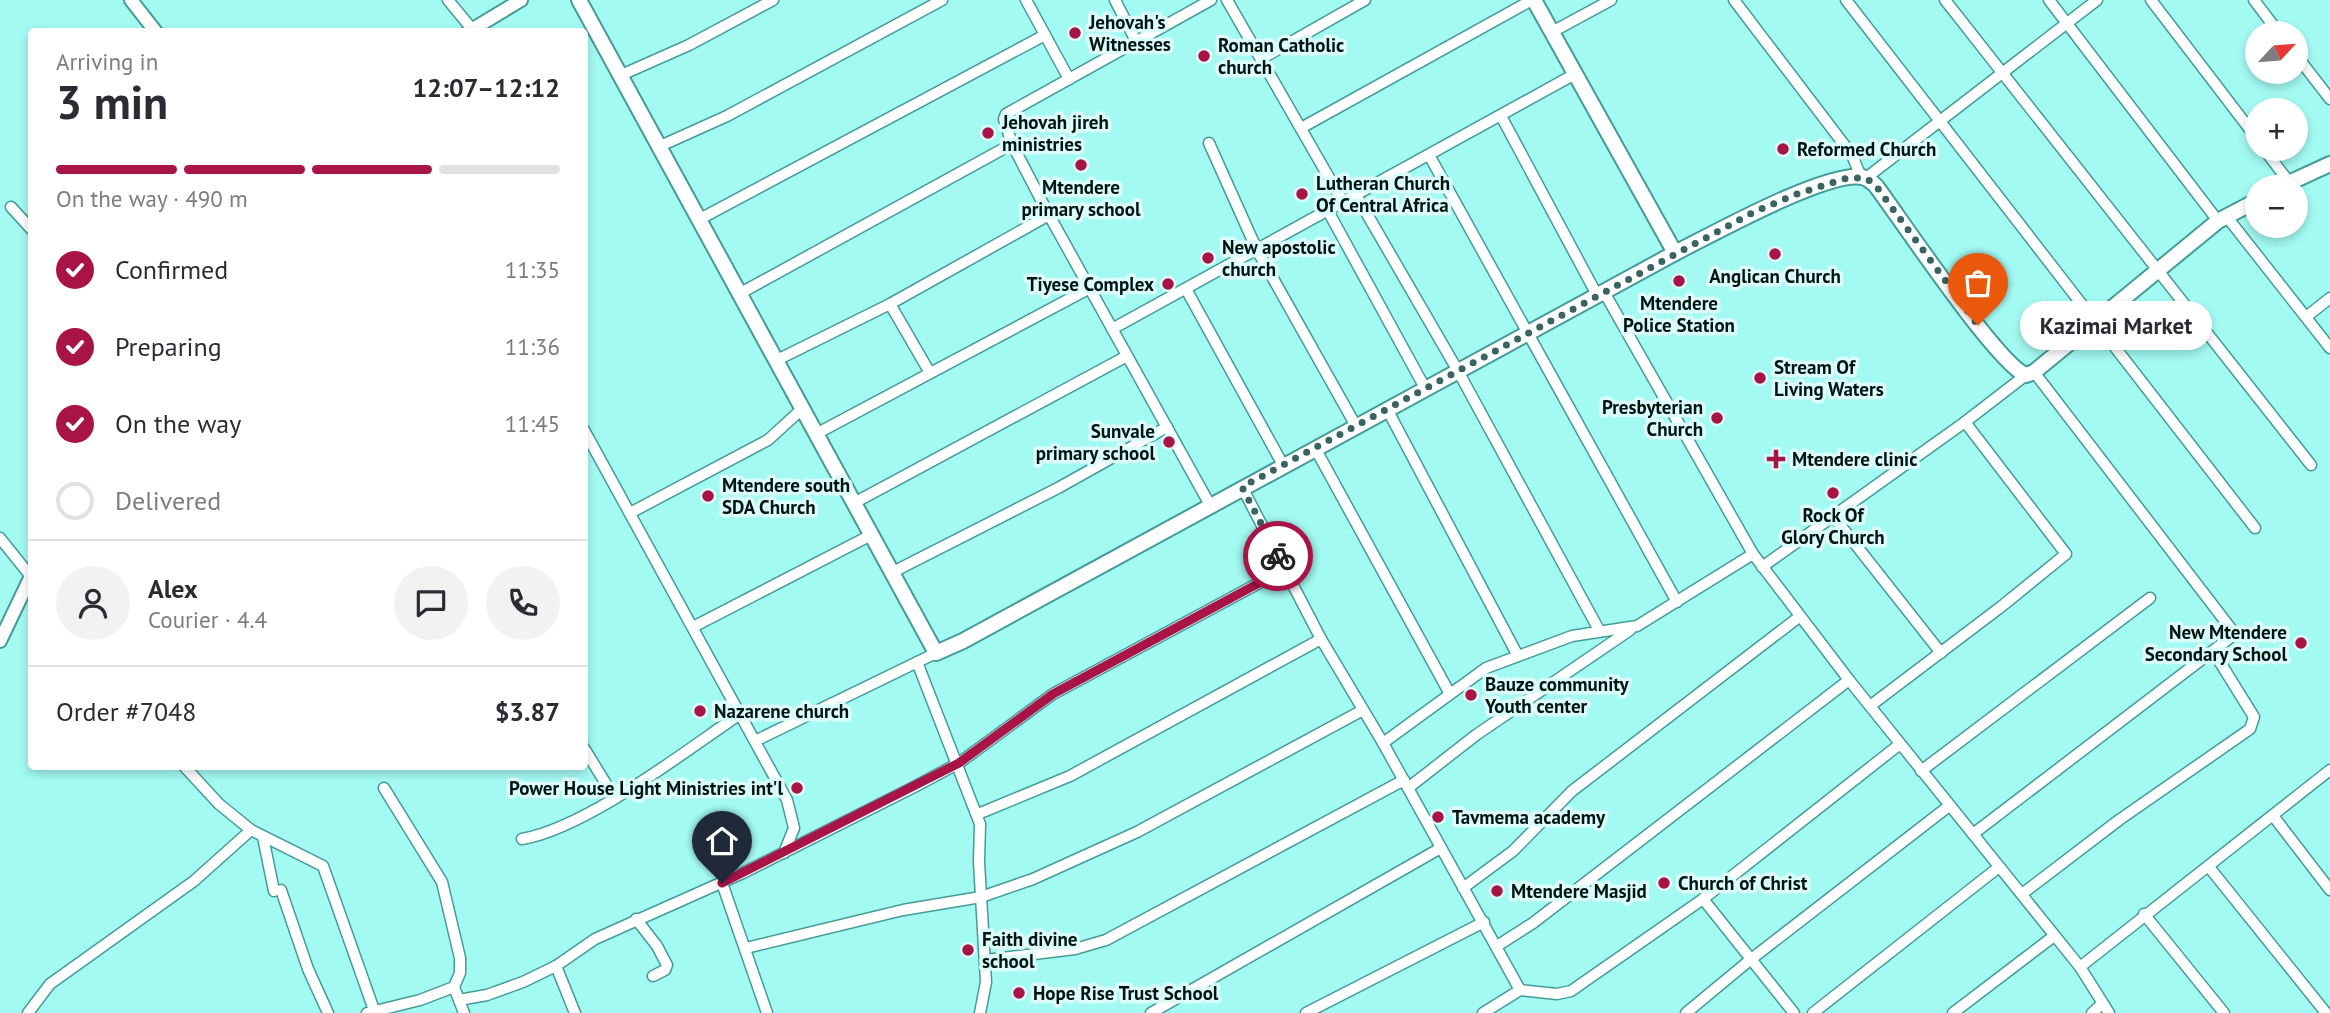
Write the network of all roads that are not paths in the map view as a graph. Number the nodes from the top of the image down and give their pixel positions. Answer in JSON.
{"nodes":[{"id":1,"x":131,"y":0,"type":"edge"},
{"id":2,"x":448,"y":0,"type":"edge"},
{"id":3,"x":521,"y":0,"type":"edge"},
{"id":4,"x":579,"y":0,"type":"edge"},
{"id":5,"x":773,"y":0,"type":"edge"},
{"id":6,"x":942,"y":0,"type":"edge"},
{"id":7,"x":1026,"y":0,"type":"edge"},
{"id":8,"x":1115,"y":0,"type":"edge"},
{"id":9,"x":1211,"y":0,"type":"edge"},
{"id":10,"x":1227,"y":0,"type":"edge"},
{"id":11,"x":1365,"y":0,"type":"edge"},
{"id":12,"x":1533,"y":0,"type":"edge"},
{"id":13,"x":1611,"y":0,"type":"edge"},
{"id":14,"x":1734,"y":0,"type":"edge"},
{"id":15,"x":1846,"y":0,"type":"edge"},
{"id":16,"x":1945,"y":0,"type":"edge"},
{"id":17,"x":2049,"y":0,"type":"edge"},
{"id":18,"x":2097,"y":0,"type":"edge"},
{"id":19,"x":2151,"y":0,"type":"edge"},
{"id":20,"x":2254,"y":0,"type":"edge"},
{"id":21,"x":2270,"y":21,"type":"edge"},
{"id":22,"x":2067,"y":23,"type":"junction"},
{"id":23,"x":153,"y":28,"type":"edge"},
{"id":24,"x":469,"y":28,"type":"edge"},
{"id":25,"x":473,"y":28,"type":"edge"},
{"id":26,"x":1552,"y":32,"type":"junction"},
{"id":27,"x":1045,"y":35,"type":"junction"},
{"id":28,"x":1136,"y":41,"type":"junction"},
{"id":29,"x":1261,"y":59,"type":"junction"},
{"id":30,"x":2308,"y":71,"type":"edge"},
{"id":31,"x":1575,"y":74,"type":"junction"},
{"id":32,"x":2004,"y":74,"type":"junction"},
{"id":33,"x":619,"y":76,"type":"junction"},
{"id":34,"x":1069,"y":79,"type":"junction"},
{"id":35,"x":2330,"y":99,"type":"edge"},
{"id":36,"x":1501,"y":116,"type":"junction"},
{"id":37,"x":1941,"y":123,"type":"junction"},
{"id":38,"x":2245,"y":123,"type":"edge"},
{"id":39,"x":1301,"y":128,"type":"junction"},
{"id":40,"x":1209,"y":143,"type":"dead end"},
{"id":41,"x":1012,"y":144,"type":"junction"},
{"id":42,"x":658,"y":147,"type":"junction"},
{"id":43,"x":1429,"y":155,"type":"junction"},
{"id":44,"x":2330,"y":164,"type":"edge"},
{"id":45,"x":2306,"y":175,"type":"edge"},
{"id":46,"x":1864,"y":178,"type":"junction"},
{"id":47,"x":1356,"y":195,"type":"junction"},
{"id":48,"x":1343,"y":202,"type":"junction"},
{"id":49,"x":11,"y":207,"type":"dead end"},
{"id":50,"x":2245,"y":207,"type":"edge"},
{"id":51,"x":1328,"y":211,"type":"junction"},
{"id":52,"x":1049,"y":215,"type":"junction"},
{"id":53,"x":2223,"y":219,"type":"junction"},
{"id":54,"x":698,"y":220,"type":"junction"},
{"id":55,"x":28,"y":226,"type":"edge"},
{"id":56,"x":1257,"y":250,"type":"junction"},
{"id":57,"x":1675,"y":253,"type":"junction"},
{"id":58,"x":2157,"y":272,"type":"junction"},
{"id":59,"x":1090,"y":288,"type":"junction"},
{"id":60,"x":1186,"y":289,"type":"junction"},
{"id":61,"x":1600,"y":293,"type":"junction"},
{"id":62,"x":739,"y":294,"type":"junction"},
{"id":63,"x":2330,"y":298,"type":"edge"},
{"id":64,"x":890,"y":304,"type":"junction"},
{"id":65,"x":2306,"y":317,"type":"junction"},
{"id":66,"x":2095,"y":321,"type":"junction"},
{"id":67,"x":1112,"y":329,"type":"junction"},
{"id":68,"x":1526,"y":334,"type":"junction"},
{"id":69,"x":2330,"y":348,"type":"edge"},
{"id":70,"x":1127,"y":356,"type":"junction"},
{"id":71,"x":775,"y":361,"type":"junction"},
{"id":72,"x":1458,"y":370,"type":"junction"},
{"id":73,"x":930,"y":373,"type":"junction"},
{"id":74,"x":2030,"y":373,"type":"junction"},
{"id":75,"x":1425,"y":388,"type":"junction"},
{"id":76,"x":802,"y":409,"type":"junction"},
{"id":77,"x":1387,"y":409,"type":"junction"},
{"id":78,"x":1965,"y":422,"type":"junction"},
{"id":79,"x":1356,"y":426,"type":"junction"},
{"id":80,"x":1167,"y":427,"type":"junction"},
{"id":81,"x":816,"y":434,"type":"junction"},
{"id":82,"x":588,"y":437,"type":"edge"},
{"id":83,"x":1315,"y":448,"type":"junction"},
{"id":84,"x":1283,"y":465,"type":"junction"},
{"id":85,"x":2311,"y":465,"type":"dead end"},
{"id":86,"x":1242,"y":487,"type":"junction"},
{"id":87,"x":854,"y":503,"type":"junction"},
{"id":88,"x":1210,"y":505,"type":"junction"},
{"id":89,"x":630,"y":513,"type":"junction"},
{"id":90,"x":1833,"y":516,"type":"junction"},
{"id":91,"x":2255,"y":528,"type":"dead end"},
{"id":92,"x":871,"y":535,"type":"junction"},
{"id":93,"x":0,"y":538,"type":"edge"},
{"id":94,"x":1753,"y":554,"type":"junction"},
{"id":95,"x":1762,"y":567,"type":"junction"},
{"id":96,"x":1285,"y":569,"type":"junction"},
{"id":97,"x":28,"y":572,"type":"edge"},
{"id":98,"x":891,"y":573,"type":"junction"},
{"id":99,"x":28,"y":582,"type":"edge"},
{"id":100,"x":2150,"y":598,"type":"dead end"},
{"id":101,"x":1677,"y":602,"type":"junction"},
{"id":102,"x":1799,"y":617,"type":"junction"},
{"id":103,"x":693,"y":627,"type":"junction"},
{"id":104,"x":1632,"y":628,"type":"junction"},
{"id":105,"x":1599,"y":630,"type":"junction"},
{"id":106,"x":1321,"y":639,"type":"junction"},
{"id":107,"x":0,"y":640,"type":"edge"},
{"id":108,"x":2213,"y":651,"type":"junction"},
{"id":109,"x":936,"y":653,"type":"junction"},
{"id":110,"x":1941,"y":653,"type":"junction"},
{"id":111,"x":1518,"y":656,"type":"junction"},
{"id":112,"x":917,"y":662,"type":"junction"},
{"id":113,"x":1849,"y":680,"type":"junction"},
{"id":114,"x":1450,"y":694,"type":"junction"},
{"id":115,"x":1870,"y":706,"type":"junction"},
{"id":116,"x":1363,"y":710,"type":"junction"},
{"id":117,"x":740,"y":714,"type":"junction"},
{"id":118,"x":755,"y":741,"type":"junction"},
{"id":119,"x":1383,"y":743,"type":"junction"},
{"id":120,"x":1900,"y":744,"type":"junction"},
{"id":121,"x":588,"y":755,"type":"edge"},
{"id":122,"x":959,"y":763,"type":"junction"},
{"id":123,"x":188,"y":770,"type":"edge"},
{"id":124,"x":2330,"y":770,"type":"edge"},
{"id":125,"x":1921,"y":771,"type":"junction"},
{"id":126,"x":1406,"y":784,"type":"junction"},
{"id":127,"x":384,"y":788,"type":"dead end"},
{"id":128,"x":614,"y":797,"type":"junction"},
{"id":129,"x":1949,"y":806,"type":"junction"},
{"id":130,"x":978,"y":814,"type":"junction"},
{"id":131,"x":2274,"y":817,"type":"junction"},
{"id":132,"x":251,"y":830,"type":"junction"},
{"id":133,"x":1973,"y":834,"type":"junction"},
{"id":134,"x":263,"y":837,"type":"junction"},
{"id":135,"x":522,"y":839,"type":"dead end"},
{"id":136,"x":1438,"y":849,"type":"junction"},
{"id":137,"x":785,"y":853,"type":"junction"},
{"id":138,"x":1999,"y":867,"type":"junction"},
{"id":139,"x":2209,"y":867,"type":"junction"},
{"id":140,"x":722,"y":883,"type":"junction"},
{"id":141,"x":1463,"y":888,"type":"junction"},
{"id":142,"x":2330,"y":890,"type":"edge"},
{"id":143,"x":2022,"y":894,"type":"junction"},
{"id":144,"x":981,"y":897,"type":"junction"},
{"id":145,"x":1703,"y":899,"type":"junction"},
{"id":146,"x":2144,"y":914,"type":"junction"},
{"id":147,"x":636,"y":919,"type":"junction"},
{"id":148,"x":1484,"y":922,"type":"junction"},
{"id":149,"x":2054,"y":936,"type":"junction"},
{"id":150,"x":1497,"y":946,"type":"junction"},
{"id":151,"x":746,"y":948,"type":"junction"},
{"id":152,"x":986,"y":960,"type":"junction"},
{"id":153,"x":1750,"y":960,"type":"junction"},
{"id":154,"x":556,"y":965,"type":"junction"},
{"id":155,"x":2080,"y":967,"type":"junction"},
{"id":156,"x":653,"y":976,"type":"dead end"},
{"id":157,"x":454,"y":987,"type":"junction"},
{"id":158,"x":1520,"y":990,"type":"junction"},
{"id":159,"x":459,"y":1000,"type":"junction"},
{"id":160,"x":2106,"y":1009,"type":"edge"},
{"id":161,"x":371,"y":1012,"type":"edge"},
{"id":162,"x":28,"y":1013,"type":"edge"},
{"id":163,"x":328,"y":1013,"type":"edge"},
{"id":164,"x":464,"y":1013,"type":"edge"},
{"id":165,"x":575,"y":1013,"type":"edge"},
{"id":166,"x":767,"y":1013,"type":"edge"},
{"id":167,"x":980,"y":1013,"type":"edge"},
{"id":168,"x":1151,"y":1013,"type":"edge"},
{"id":169,"x":1306,"y":1013,"type":"edge"},
{"id":170,"x":1483,"y":1013,"type":"edge"},
{"id":171,"x":1686,"y":1013,"type":"edge"},
{"id":172,"x":1794,"y":1013,"type":"edge"},
{"id":173,"x":1813,"y":1013,"type":"edge"},
{"id":174,"x":1953,"y":1013,"type":"edge"},
{"id":175,"x":2092,"y":1013,"type":"edge"},
{"id":176,"x":2224,"y":1013,"type":"edge"},
{"id":177,"x":2326,"y":1013,"type":"edge"}],
"edges":[{"from":1,"to":23,"type":"street"},
{"from":2,"to":24,"type":"street"},
{"from":3,"to":25,"type":"street"},
{"from":4,"to":33,"type":"main road"},
{"from":5,"to":33,"type":"street"},
{"from":6,"to":42,"type":"street"},
{"from":7,"to":27,"type":"street"},
{"from":8,"to":28,"type":"street"},
{"from":9,"to":28,"type":"street"},
{"from":10,"to":29,"type":"street"},
{"from":11,"to":29,"type":"street"},
{"from":12,"to":26,"type":"main road"},
{"from":12,"to":39,"type":"street"},
{"from":13,"to":26,"type":"street"},
{"from":14,"to":46,"type":"street"},
{"from":15,"to":37,"type":"street"},
{"from":16,"to":32,"type":"street"},
{"from":17,"to":22,"type":"street"},
{"from":18,"to":22,"type":"street"},
{"from":19,"to":38,"type":"street"},
{"from":20,"to":21,"type":"street"},
{"from":22,"to":32,"type":"street"},
{"from":22,"to":53,"type":"street"},
{"from":26,"to":31,"type":"main road"},
{"from":27,"to":34,"type":"street"},
{"from":27,"to":54,"type":"street"},
{"from":28,"to":34,"type":"street"},
{"from":29,"to":39,"type":"street"},
{"from":30,"to":35,"type":"street"},
{"from":31,"to":36,"type":"street"},
{"from":31,"to":57,"type":"main road"},
{"from":32,"to":37,"type":"street"},
{"from":32,"to":58,"type":"street"},
{"from":33,"to":42,"type":"main road"},
{"from":34,"to":41,"type":"street"},
{"from":36,"to":43,"type":"street"},
{"from":36,"to":61,"type":"street"},
{"from":37,"to":46,"type":"street"},
{"from":37,"to":66,"type":"street"},
{"from":39,"to":48,"type":"street"},
{"from":40,"to":56,"type":"street"},
{"from":41,"to":52,"type":"street"},
{"from":41,"to":62,"type":"street"},
{"from":42,"to":54,"type":"main road"},
{"from":43,"to":47,"type":"street"},
{"from":43,"to":68,"type":"street"},
{"from":44,"to":45,"type":"main road"},
{"from":46,"to":57,"type":"main road"},
{"from":46,"to":74,"type":"main road"},
{"from":47,"to":48,"type":"street"},
{"from":47,"to":72,"type":"street"},
{"from":48,"to":51,"type":"street"},
{"from":49,"to":55,"type":"street"},
{"from":50,"to":53,"type":"main road"},
{"from":51,"to":56,"type":"street"},
{"from":51,"to":75,"type":"street"},
{"from":52,"to":59,"type":"street"},
{"from":52,"to":64,"type":"street"},
{"from":53,"to":58,"type":"main road"},
{"from":53,"to":65,"type":"street"},
{"from":54,"to":62,"type":"main road"},
{"from":56,"to":60,"type":"street"},
{"from":56,"to":79,"type":"street"},
{"from":57,"to":61,"type":"main road"},
{"from":58,"to":66,"type":"main road"},
{"from":58,"to":85,"type":"street"},
{"from":59,"to":67,"type":"street"},
{"from":59,"to":73,"type":"street"},
{"from":60,"to":67,"type":"street"},
{"from":60,"to":84,"type":"street"},
{"from":61,"to":68,"type":"main road"},
{"from":61,"to":94,"type":"street"},
{"from":62,"to":71,"type":"main road"},
{"from":63,"to":65,"type":"street"},
{"from":64,"to":71,"type":"street"},
{"from":64,"to":73,"type":"street"},
{"from":65,"to":69,"type":"street"},
{"from":66,"to":74,"type":"main road"},
{"from":66,"to":91,"type":"street"},
{"from":67,"to":70,"type":"street"},
{"from":68,"to":72,"type":"main road"},
{"from":68,"to":101,"type":"street"},
{"from":70,"to":80,"type":"street"},
{"from":70,"to":87,"type":"street"},
{"from":71,"to":76,"type":"main road"},
{"from":72,"to":75,"type":"main road"},
{"from":72,"to":105,"type":"street"},
{"from":73,"to":81,"type":"street"},
{"from":74,"to":78,"type":"street"},
{"from":74,"to":108,"type":"street"},
{"from":75,"to":77,"type":"main road"},
{"from":76,"to":81,"type":"main road"},
{"from":76,"to":89,"type":"street"},
{"from":77,"to":79,"type":"main road"},
{"from":77,"to":111,"type":"street"},
{"from":78,"to":90,"type":"street"},
{"from":78,"to":110,"type":"street"},
{"from":79,"to":83,"type":"main road"},
{"from":80,"to":88,"type":"street"},
{"from":80,"to":98,"type":"street"},
{"from":81,"to":87,"type":"main road"},
{"from":82,"to":89,"type":"street"},
{"from":83,"to":84,"type":"main road"},
{"from":83,"to":114,"type":"street"},
{"from":84,"to":86,"type":"main road"},
{"from":86,"to":88,"type":"main road"},
{"from":86,"to":96,"type":"street"},
{"from":87,"to":92,"type":"main road"},
{"from":88,"to":109,"type":"main road"},
{"from":89,"to":103,"type":"street"},
{"from":90,"to":95,"type":"street"},
{"from":90,"to":110,"type":"street"},
{"from":92,"to":98,"type":"main road"},
{"from":92,"to":103,"type":"street"},
{"from":93,"to":97,"type":"street"},
{"from":94,"to":95,"type":"street"},
{"from":94,"to":101,"type":"street"},
{"from":95,"to":102,"type":"street"},
{"from":96,"to":106,"type":"street"},
{"from":96,"to":122,"type":"street"},
{"from":98,"to":109,"type":"main road"},
{"from":99,"to":107,"type":"street"},
{"from":100,"to":125,"type":"street"},
{"from":101,"to":104,"type":"street"},
{"from":102,"to":113,"type":"street"},
{"from":102,"to":141,"type":"street"},
{"from":103,"to":117,"type":"street"},
{"from":104,"to":105,"type":"street"},
{"from":104,"to":126,"type":"street"},
{"from":105,"to":111,"type":"street"},
{"from":106,"to":116,"type":"street"},
{"from":106,"to":130,"type":"street"},
{"from":108,"to":133,"type":"street"},
{"from":108,"to":143,"type":"street"},
{"from":109,"to":112,"type":"street"},
{"from":110,"to":115,"type":"street"},
{"from":111,"to":114,"type":"street"},
{"from":112,"to":118,"type":"street"},
{"from":112,"to":122,"type":"street"},
{"from":113,"to":115,"type":"street"},
{"from":113,"to":150,"type":"street"},
{"from":114,"to":119,"type":"street"},
{"from":115,"to":120,"type":"street"},
{"from":116,"to":119,"type":"street"},
{"from":116,"to":144,"type":"street"},
{"from":117,"to":118,"type":"street"},
{"from":117,"to":128,"type":"street"},
{"from":118,"to":137,"type":"street"},
{"from":119,"to":126,"type":"street"},
{"from":120,"to":125,"type":"street"},
{"from":120,"to":145,"type":"street"},
{"from":121,"to":128,"type":"street"},
{"from":122,"to":130,"type":"street"},
{"from":122,"to":137,"type":"street"},
{"from":123,"to":132,"type":"street"},
{"from":124,"to":131,"type":"street"},
{"from":125,"to":129,"type":"street"},
{"from":126,"to":136,"type":"street"},
{"from":126,"to":152,"type":"street"},
{"from":127,"to":157,"type":"street"},
{"from":128,"to":135,"type":"street"},
{"from":129,"to":133,"type":"street"},
{"from":129,"to":153,"type":"street"},
{"from":130,"to":144,"type":"street"},
{"from":131,"to":139,"type":"street"},
{"from":131,"to":142,"type":"street"},
{"from":132,"to":134,"type":"street"},
{"from":132,"to":162,"type":"street"},
{"from":133,"to":138,"type":"street"},
{"from":134,"to":161,"type":"street"},
{"from":134,"to":163,"type":"street"},
{"from":136,"to":141,"type":"street"},
{"from":136,"to":168,"type":"street"},
{"from":137,"to":140,"type":"street"},
{"from":138,"to":143,"type":"street"},
{"from":138,"to":173,"type":"street"},
{"from":139,"to":146,"type":"street"},
{"from":139,"to":177,"type":"street"},
{"from":140,"to":147,"type":"street"},
{"from":140,"to":151,"type":"street"},
{"from":141,"to":148,"type":"street"},
{"from":143,"to":149,"type":"street"},
{"from":144,"to":151,"type":"street"},
{"from":144,"to":152,"type":"street"},
{"from":145,"to":153,"type":"street"},
{"from":145,"to":158,"type":"street"},
{"from":146,"to":155,"type":"street"},
{"from":146,"to":176,"type":"street"},
{"from":147,"to":154,"type":"street"},
{"from":147,"to":156,"type":"street"},
{"from":148,"to":150,"type":"street"},
{"from":148,"to":169,"type":"street"},
{"from":149,"to":155,"type":"street"},
{"from":149,"to":174,"type":"street"},
{"from":150,"to":158,"type":"street"},
{"from":151,"to":166,"type":"street"},
{"from":152,"to":167,"type":"street"},
{"from":153,"to":171,"type":"street"},
{"from":153,"to":172,"type":"street"},
{"from":154,"to":159,"type":"street"},
{"from":154,"to":165,"type":"street"},
{"from":155,"to":160,"type":"street"},
{"from":157,"to":159,"type":"street"},
{"from":157,"to":161,"type":"street"},
{"from":158,"to":170,"type":"street"},
{"from":159,"to":164,"type":"street"},
{"from":160,"to":175,"type":"street"}]}
